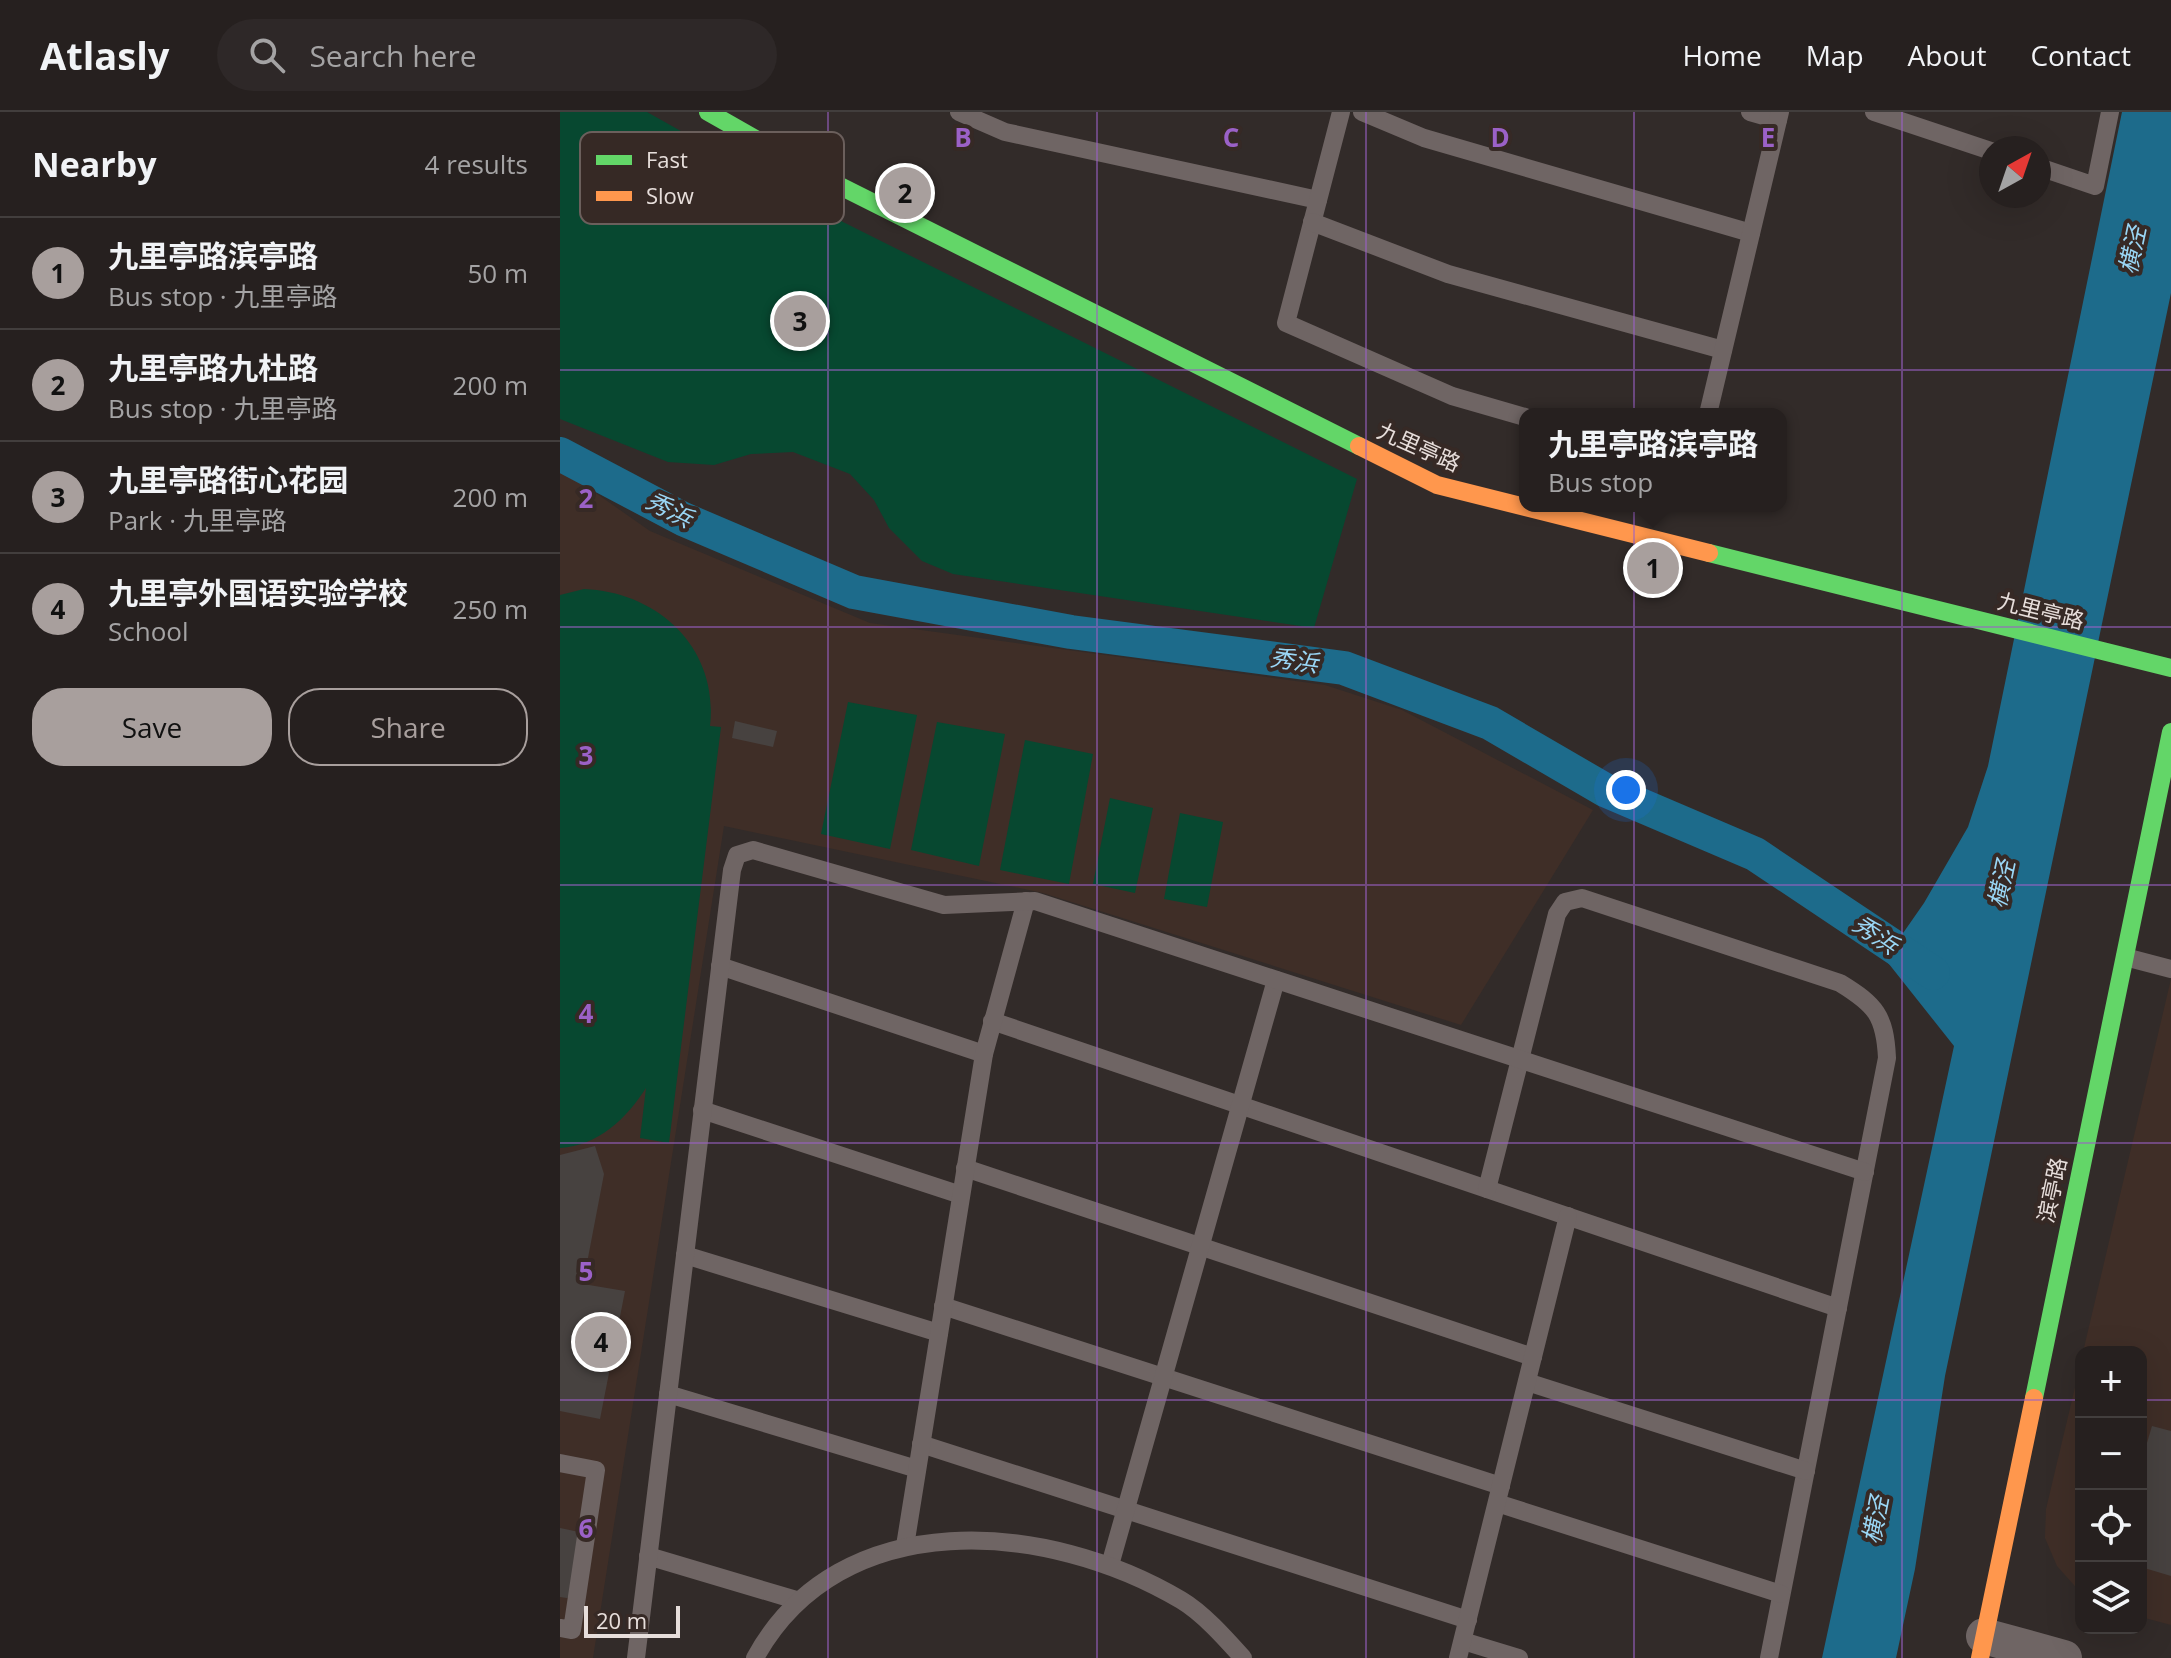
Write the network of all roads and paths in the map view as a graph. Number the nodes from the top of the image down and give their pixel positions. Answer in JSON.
{"nodes":[{"id":1,"x":708,"y":112,"type":"edge"},
{"id":2,"x":959,"y":112,"type":"edge"},
{"id":3,"x":1341,"y":112,"type":"edge"},
{"id":4,"x":1362,"y":112,"type":"edge"},
{"id":5,"x":1750,"y":112,"type":"edge"},
{"id":6,"x":1874,"y":112,"type":"edge"},
{"id":7,"x":2110,"y":112,"type":"edge"},
{"id":8,"x":1779,"y":116,"type":"edge"},
{"id":9,"x":743,"y":132,"type":"edge"},
{"id":10,"x":1979,"y":147,"type":"edge"},
{"id":11,"x":2051,"y":171,"type":"edge"},
{"id":12,"x":844,"y":188,"type":"edge"},
{"id":13,"x":1318,"y":200,"type":"junction"},
{"id":14,"x":1312,"y":222,"type":"junction"},
{"id":15,"x":1751,"y":233,"type":"junction"},
{"id":16,"x":1723,"y":350,"type":"junction"},
{"id":17,"x":1709,"y":408,"type":"edge"},
{"id":18,"x":1519,"y":415,"type":"edge"},
{"id":19,"x":1519,"y":505,"type":"edge"},
{"id":20,"x":1545,"y":512,"type":"edge"},
{"id":21,"x":2171,"y":668,"type":"edge"},
{"id":22,"x":2171,"y":732,"type":"edge"},
{"id":23,"x":1026,"y":901,"type":"junction"},
{"id":24,"x":2125,"y":957,"type":"junction"},
{"id":25,"x":720,"y":966,"type":"junction"},
{"id":26,"x":2171,"y":969,"type":"edge"},
{"id":27,"x":1276,"y":980,"type":"junction"},
{"id":28,"x":992,"y":1021,"type":"junction"},
{"id":29,"x":984,"y":1054,"type":"junction"},
{"id":30,"x":1520,"y":1060,"type":"junction"},
{"id":31,"x":1240,"y":1105,"type":"junction"},
{"id":32,"x":702,"y":1110,"type":"junction"},
{"id":33,"x":965,"y":1168,"type":"junction"},
{"id":34,"x":1865,"y":1172,"type":"junction"},
{"id":35,"x":1487,"y":1189,"type":"junction"},
{"id":36,"x":961,"y":1195,"type":"junction"},
{"id":37,"x":1568,"y":1216,"type":"junction"},
{"id":38,"x":1201,"y":1247,"type":"junction"},
{"id":39,"x":685,"y":1255,"type":"junction"},
{"id":40,"x":943,"y":1306,"type":"junction"},
{"id":41,"x":1838,"y":1308,"type":"junction"},
{"id":42,"x":939,"y":1333,"type":"junction"},
{"id":43,"x":1533,"y":1357,"type":"junction"},
{"id":44,"x":1164,"y":1377,"type":"junction"},
{"id":45,"x":1527,"y":1382,"type":"junction"},
{"id":46,"x":668,"y":1394,"type":"junction"},
{"id":47,"x":921,"y":1444,"type":"junction"},
{"id":48,"x":560,"y":1463,"type":"edge"},
{"id":49,"x":917,"y":1469,"type":"junction"},
{"id":50,"x":1806,"y":1471,"type":"junction"},
{"id":51,"x":1499,"y":1494,"type":"junction"},
{"id":52,"x":1126,"y":1510,"type":"junction"},
{"id":53,"x":905,"y":1546,"type":"junction"},
{"id":54,"x":648,"y":1556,"type":"junction"},
{"id":55,"x":1110,"y":1565,"type":"junction"},
{"id":56,"x":1781,"y":1594,"type":"junction"},
{"id":57,"x":796,"y":1600,"type":"junction"},
{"id":58,"x":1468,"y":1620,"type":"junction"},
{"id":59,"x":560,"y":1628,"type":"edge"},
{"id":60,"x":1982,"y":1647,"type":"edge"},
{"id":61,"x":1461,"y":1649,"type":"edge"},
{"id":62,"x":636,"y":1658,"type":"edge"},
{"id":63,"x":755,"y":1658,"type":"edge"},
{"id":64,"x":1243,"y":1658,"type":"edge"},
{"id":65,"x":1519,"y":1658,"type":"edge"},
{"id":66,"x":1769,"y":1658,"type":"edge"},
{"id":67,"x":2064,"y":1658,"type":"edge"}],
"edges":[{"from":1,"to":9,"type":"street","name":"九里亭路"},
{"from":2,"to":13,"type":"lane"},
{"from":3,"to":13,"type":"lane"},
{"from":4,"to":15,"type":"lane"},
{"from":5,"to":8,"type":"lane"},
{"from":6,"to":10,"type":"lane"},
{"from":7,"to":11,"type":"lane"},
{"from":8,"to":15,"type":"lane"},
{"from":12,"to":19,"type":"street","name":"九里亭路"},
{"from":13,"to":14,"type":"lane"},
{"from":14,"to":16,"type":"lane"},
{"from":14,"to":18,"type":"lane"},
{"from":15,"to":16,"type":"lane"},
{"from":16,"to":17,"type":"lane"},
{"from":20,"to":21,"type":"street","name":"九里亭路"},
{"from":22,"to":24,"type":"street","name":"滨亭路"},
{"from":23,"to":25,"type":"lane"},
{"from":23,"to":27,"type":"lane"},
{"from":23,"to":28,"type":"lane"},
{"from":24,"to":26,"type":"lane"},
{"from":24,"to":60,"type":"street","name":"滨亭路"},
{"from":25,"to":29,"type":"lane"},
{"from":25,"to":32,"type":"lane"},
{"from":27,"to":30,"type":"lane"},
{"from":27,"to":31,"type":"lane"},
{"from":28,"to":29,"type":"lane"},
{"from":28,"to":31,"type":"lane"},
{"from":29,"to":33,"type":"lane"},
{"from":30,"to":34,"type":"lane"},
{"from":30,"to":34,"type":"lane"},
{"from":30,"to":35,"type":"lane"},
{"from":31,"to":35,"type":"lane"},
{"from":31,"to":38,"type":"lane"},
{"from":32,"to":36,"type":"lane"},
{"from":32,"to":39,"type":"lane"},
{"from":33,"to":36,"type":"lane"},
{"from":33,"to":38,"type":"lane"},
{"from":34,"to":41,"type":"lane"},
{"from":35,"to":37,"type":"lane"},
{"from":36,"to":40,"type":"lane"},
{"from":37,"to":41,"type":"lane"},
{"from":37,"to":43,"type":"lane"},
{"from":38,"to":43,"type":"lane"},
{"from":38,"to":44,"type":"lane"},
{"from":39,"to":42,"type":"lane"},
{"from":39,"to":46,"type":"lane"},
{"from":40,"to":42,"type":"lane"},
{"from":40,"to":44,"type":"lane"},
{"from":41,"to":50,"type":"lane"},
{"from":42,"to":47,"type":"lane"},
{"from":43,"to":45,"type":"lane"},
{"from":44,"to":51,"type":"lane"},
{"from":44,"to":52,"type":"lane"},
{"from":45,"to":50,"type":"lane"},
{"from":45,"to":51,"type":"lane"},
{"from":46,"to":49,"type":"lane"},
{"from":46,"to":54,"type":"lane"},
{"from":47,"to":49,"type":"lane"},
{"from":47,"to":52,"type":"lane"},
{"from":48,"to":59,"type":"lane"},
{"from":49,"to":53,"type":"lane"},
{"from":50,"to":56,"type":"lane"},
{"from":51,"to":56,"type":"lane"},
{"from":51,"to":58,"type":"lane"},
{"from":52,"to":55,"type":"lane"},
{"from":52,"to":58,"type":"lane"},
{"from":53,"to":55,"type":"lane"},
{"from":53,"to":57,"type":"lane"},
{"from":54,"to":57,"type":"lane"},
{"from":54,"to":62,"type":"lane"},
{"from":55,"to":64,"type":"lane"},
{"from":56,"to":66,"type":"lane"},
{"from":57,"to":63,"type":"lane"},
{"from":58,"to":61,"type":"lane"},
{"from":60,"to":67,"type":"street"},
{"from":61,"to":65,"type":"lane"}]}
